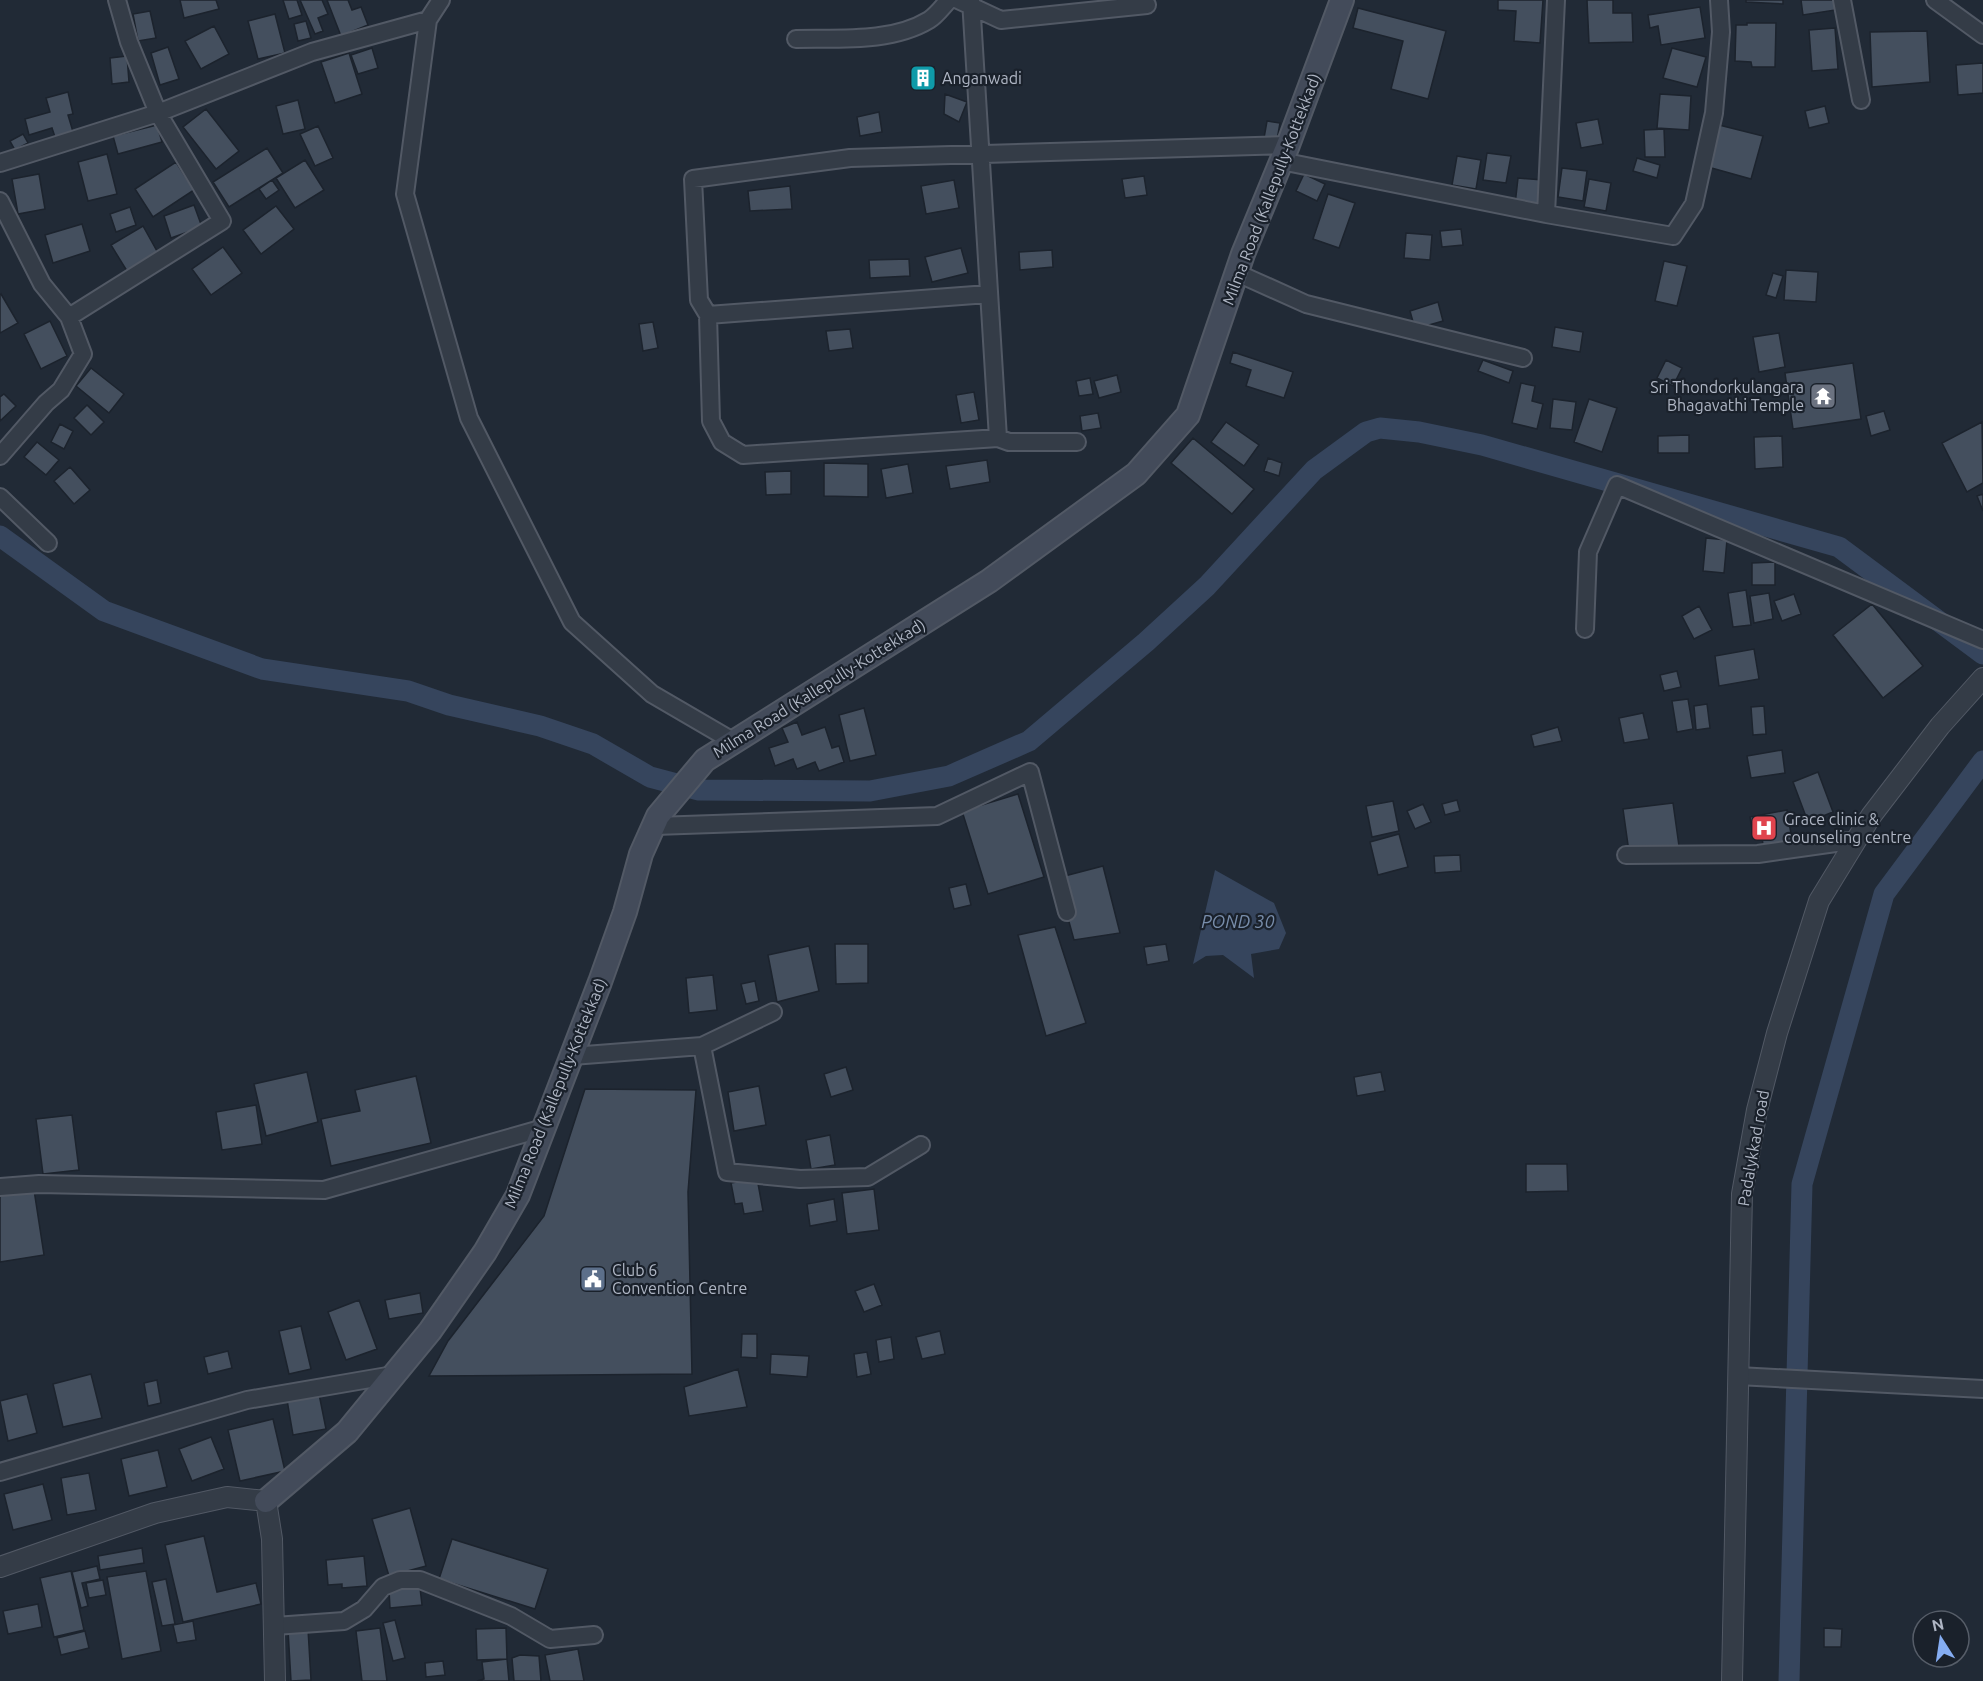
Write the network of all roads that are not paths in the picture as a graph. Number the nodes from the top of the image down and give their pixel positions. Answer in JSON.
{"nodes":[{"id":1,"x":117,"y":0,"type":"edge"},
{"id":2,"x":441,"y":0,"type":"edge"},
{"id":3,"x":949,"y":0,"type":"edge"},
{"id":4,"x":1342,"y":0,"type":"edge"},
{"id":5,"x":1556,"y":0,"type":"edge"},
{"id":6,"x":1719,"y":0,"type":"edge"},
{"id":7,"x":1842,"y":0,"type":"edge"},
{"id":8,"x":1935,"y":0,"type":"edge"},
{"id":9,"x":967,"y":2,"type":"edge"},
{"id":10,"x":1147,"y":5,"type":"dead end"},
{"id":11,"x":428,"y":20,"type":"junction"},
{"id":12,"x":1983,"y":35,"type":"edge"},
{"id":13,"x":796,"y":39,"type":"dead end"},
{"id":14,"x":1861,"y":100,"type":"dead end"},
{"id":15,"x":158,"y":112,"type":"junction"},
{"id":16,"x":1284,"y":153,"type":"junction"},
{"id":17,"x":982,"y":154,"type":"junction"},
{"id":18,"x":0,"y":163,"type":"edge"},
{"id":19,"x":0,"y":201,"type":"edge"},
{"id":20,"x":1546,"y":214,"type":"junction"},
{"id":21,"x":1237,"y":273,"type":"junction"},
{"id":22,"x":988,"y":294,"type":"junction"},
{"id":23,"x":708,"y":315,"type":"junction"},
{"id":24,"x":69,"y":317,"type":"junction"},
{"id":25,"x":1523,"y":358,"type":"dead end"},
{"id":26,"x":998,"y":438,"type":"junction"},
{"id":27,"x":1077,"y":442,"type":"dead end"},
{"id":28,"x":0,"y":456,"type":"edge"},
{"id":29,"x":0,"y":497,"type":"edge"},
{"id":30,"x":48,"y":543,"type":"dead end"},
{"id":31,"x":1585,"y":629,"type":"dead end"},
{"id":32,"x":1983,"y":640,"type":"edge"},
{"id":33,"x":1983,"y":678,"type":"edge"},
{"id":34,"x":736,"y":743,"type":"junction"},
{"id":35,"x":656,"y":821,"type":"junction"},
{"id":36,"x":1857,"y":840,"type":"junction"},
{"id":37,"x":1626,"y":855,"type":"dead end"},
{"id":38,"x":1067,"y":912,"type":"dead end"},
{"id":39,"x":773,"y":1012,"type":"dead end"},
{"id":40,"x":702,"y":1046,"type":"junction"},
{"id":41,"x":572,"y":1056,"type":"junction"},
{"id":42,"x":544,"y":1128,"type":"junction"},
{"id":43,"x":921,"y":1145,"type":"dead end"},
{"id":44,"x":0,"y":1187,"type":"edge"},
{"id":45,"x":393,"y":1376,"type":"junction"},
{"id":46,"x":1738,"y":1376,"type":"junction"},
{"id":47,"x":1983,"y":1389,"type":"edge"},
{"id":48,"x":0,"y":1472,"type":"edge"},
{"id":49,"x":266,"y":1501,"type":"junction"},
{"id":50,"x":0,"y":1567,"type":"edge"},
{"id":51,"x":275,"y":1626,"type":"junction"},
{"id":52,"x":594,"y":1635,"type":"dead end"},
{"id":53,"x":275,"y":1681,"type":"edge"},
{"id":54,"x":1732,"y":1681,"type":"edge"}],
"edges":[{"from":1,"to":15,"type":"street"},
{"from":2,"to":11,"type":"street"},
{"from":3,"to":13,"type":"street"},
{"from":4,"to":16,"type":"main road","name":"Milma Road (Kallepully-Kottekkad)"},
{"from":5,"to":20,"type":"street"},
{"from":6,"to":20,"type":"street"},
{"from":7,"to":14,"type":"street"},
{"from":8,"to":12,"type":"street"},
{"from":9,"to":10,"type":"street"},
{"from":9,"to":17,"type":"street"},
{"from":11,"to":15,"type":"street"},
{"from":11,"to":34,"type":"street"},
{"from":15,"to":18,"type":"street"},
{"from":15,"to":24,"type":"street"},
{"from":16,"to":17,"type":"street"},
{"from":16,"to":20,"type":"street"},
{"from":16,"to":21,"type":"main road","name":"Milma Road (Kallepully-Kottekkad)"},
{"from":17,"to":22,"type":"street"},
{"from":17,"to":23,"type":"street"},
{"from":19,"to":24,"type":"street"},
{"from":21,"to":25,"type":"street"},
{"from":21,"to":34,"type":"main road","name":"Milma Road (Kallepully-Kottekkad)"},
{"from":22,"to":23,"type":"street"},
{"from":22,"to":26,"type":"street"},
{"from":23,"to":26,"type":"street"},
{"from":24,"to":28,"type":"street"},
{"from":26,"to":27,"type":"street"},
{"from":29,"to":30,"type":"street"},
{"from":31,"to":32,"type":"street"},
{"from":33,"to":36,"type":"street","name":"Padalykkad road"},
{"from":34,"to":35,"type":"main road","name":"Milma Road (Kallepully-Kottekkad)"},
{"from":35,"to":38,"type":"street"},
{"from":35,"to":41,"type":"main road","name":"Milma Road (Kallepully-Kottekkad)"},
{"from":36,"to":37,"type":"street"},
{"from":36,"to":46,"type":"street","name":"Padalykkad road"},
{"from":39,"to":40,"type":"street"},
{"from":40,"to":41,"type":"street"},
{"from":40,"to":43,"type":"street"},
{"from":41,"to":42,"type":"main road","name":"Milma Road (Kallepully-Kottekkad)"},
{"from":42,"to":44,"type":"street"},
{"from":42,"to":45,"type":"main road","name":"Milma Road (Kallepully-Kottekkad)"},
{"from":45,"to":48,"type":"street"},
{"from":45,"to":49,"type":"main road","name":"Milma Road (Kallepully-Kottekkad)"},
{"from":46,"to":47,"type":"street"},
{"from":46,"to":54,"type":"street","name":"Padalykkad road"},
{"from":49,"to":50,"type":"street"},
{"from":49,"to":51,"type":"street"},
{"from":51,"to":52,"type":"street"},
{"from":51,"to":53,"type":"street"}]}
